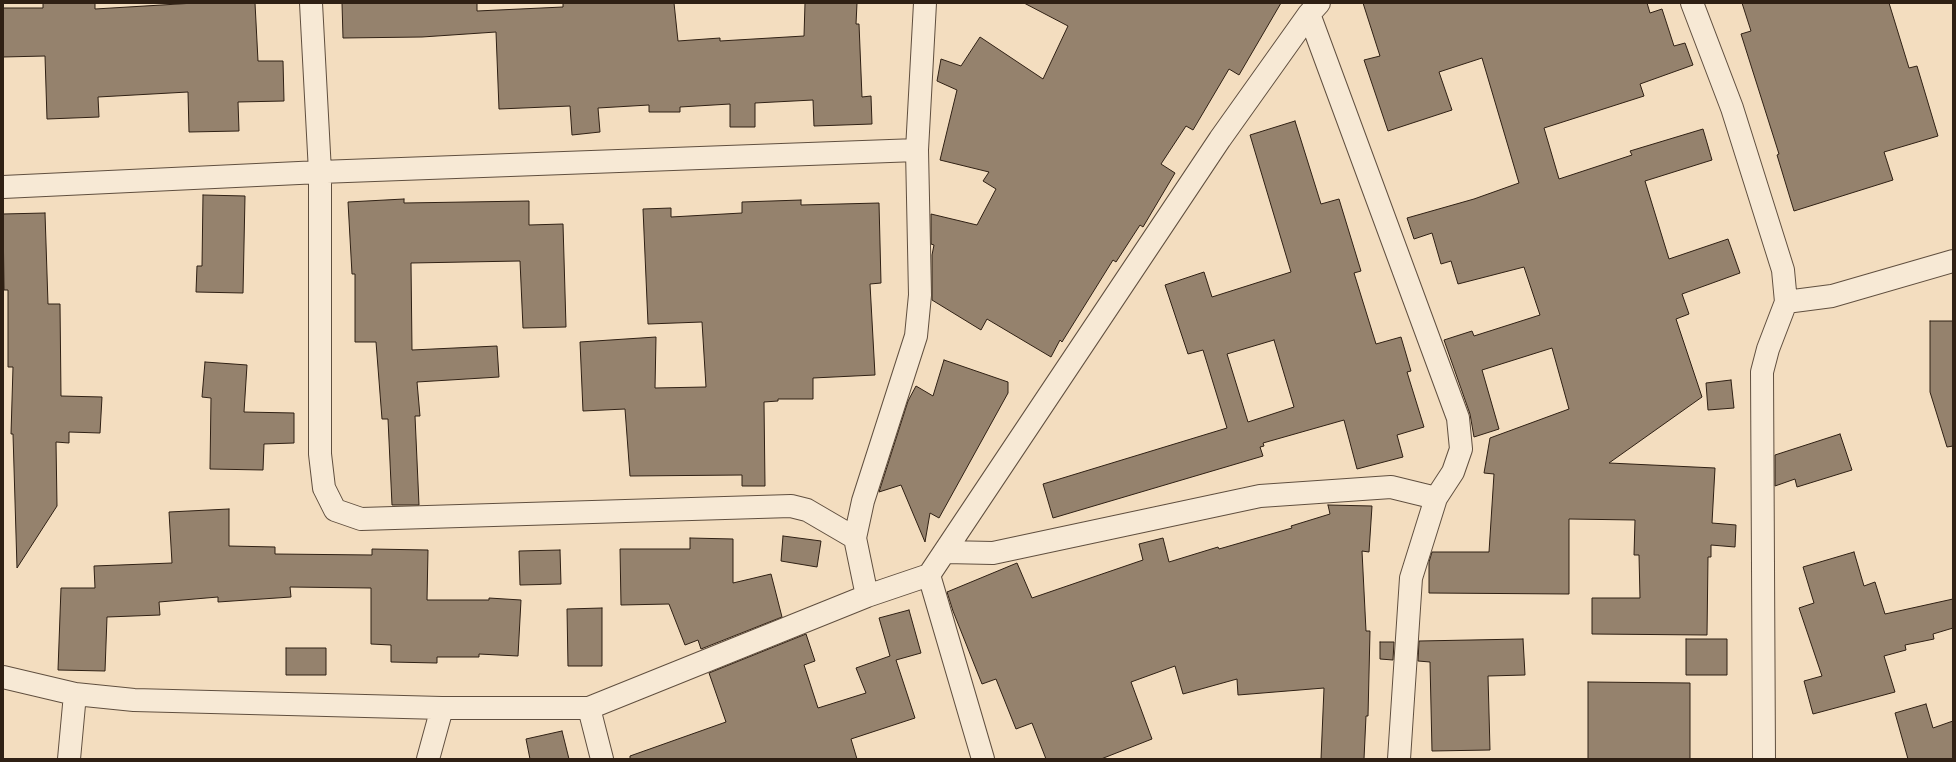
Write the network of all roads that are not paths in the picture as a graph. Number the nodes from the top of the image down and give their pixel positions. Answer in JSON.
{"nodes":[{"id":1,"x":311,"y":3,"type":"edge"},
{"id":2,"x":925,"y":3,"type":"edge"},
{"id":3,"x":1692,"y":3,"type":"edge"},
{"id":4,"x":1314,"y":8,"type":"edge"},
{"id":5,"x":917,"y":150,"type":"junction"},
{"id":6,"x":320,"y":172,"type":"junction"},
{"id":7,"x":3,"y":187,"type":"edge"},
{"id":8,"x":1953,"y":260,"type":"edge"},
{"id":9,"x":1786,"y":302,"type":"junction"},
{"id":10,"x":1436,"y":498,"type":"junction"},
{"id":11,"x":855,"y":538,"type":"junction"},
{"id":12,"x":945,"y":552,"type":"junction"},
{"id":13,"x":929,"y":575,"type":"junction"},
{"id":14,"x":867,"y":596,"type":"junction"},
{"id":15,"x":3,"y":677,"type":"edge"},
{"id":16,"x":75,"y":694,"type":"junction"},
{"id":17,"x":442,"y":708,"type":"junction"},
{"id":18,"x":588,"y":708,"type":"junction"},
{"id":19,"x":69,"y":759,"type":"edge"},
{"id":20,"x":428,"y":759,"type":"edge"},
{"id":21,"x":602,"y":759,"type":"edge"},
{"id":22,"x":983,"y":759,"type":"edge"},
{"id":23,"x":1399,"y":759,"type":"edge"},
{"id":24,"x":1764,"y":759,"type":"edge"}],
"edges":[{"from":1,"to":6,"type":"street"},
{"from":2,"to":5,"type":"street"},
{"from":3,"to":9,"type":"street"},
{"from":4,"to":10,"type":"street"},
{"from":4,"to":12,"type":"street"},
{"from":5,"to":6,"type":"street"},
{"from":5,"to":11,"type":"street"},
{"from":6,"to":7,"type":"street"},
{"from":6,"to":11,"type":"street"},
{"from":8,"to":9,"type":"street"},
{"from":9,"to":24,"type":"street"},
{"from":10,"to":12,"type":"street"},
{"from":10,"to":23,"type":"street"},
{"from":11,"to":14,"type":"street"},
{"from":12,"to":13,"type":"street"},
{"from":13,"to":14,"type":"street"},
{"from":13,"to":22,"type":"street"},
{"from":14,"to":18,"type":"street"},
{"from":15,"to":16,"type":"street"},
{"from":16,"to":17,"type":"street"},
{"from":16,"to":19,"type":"street"},
{"from":17,"to":18,"type":"street"},
{"from":17,"to":20,"type":"street"},
{"from":18,"to":21,"type":"street"}]}
